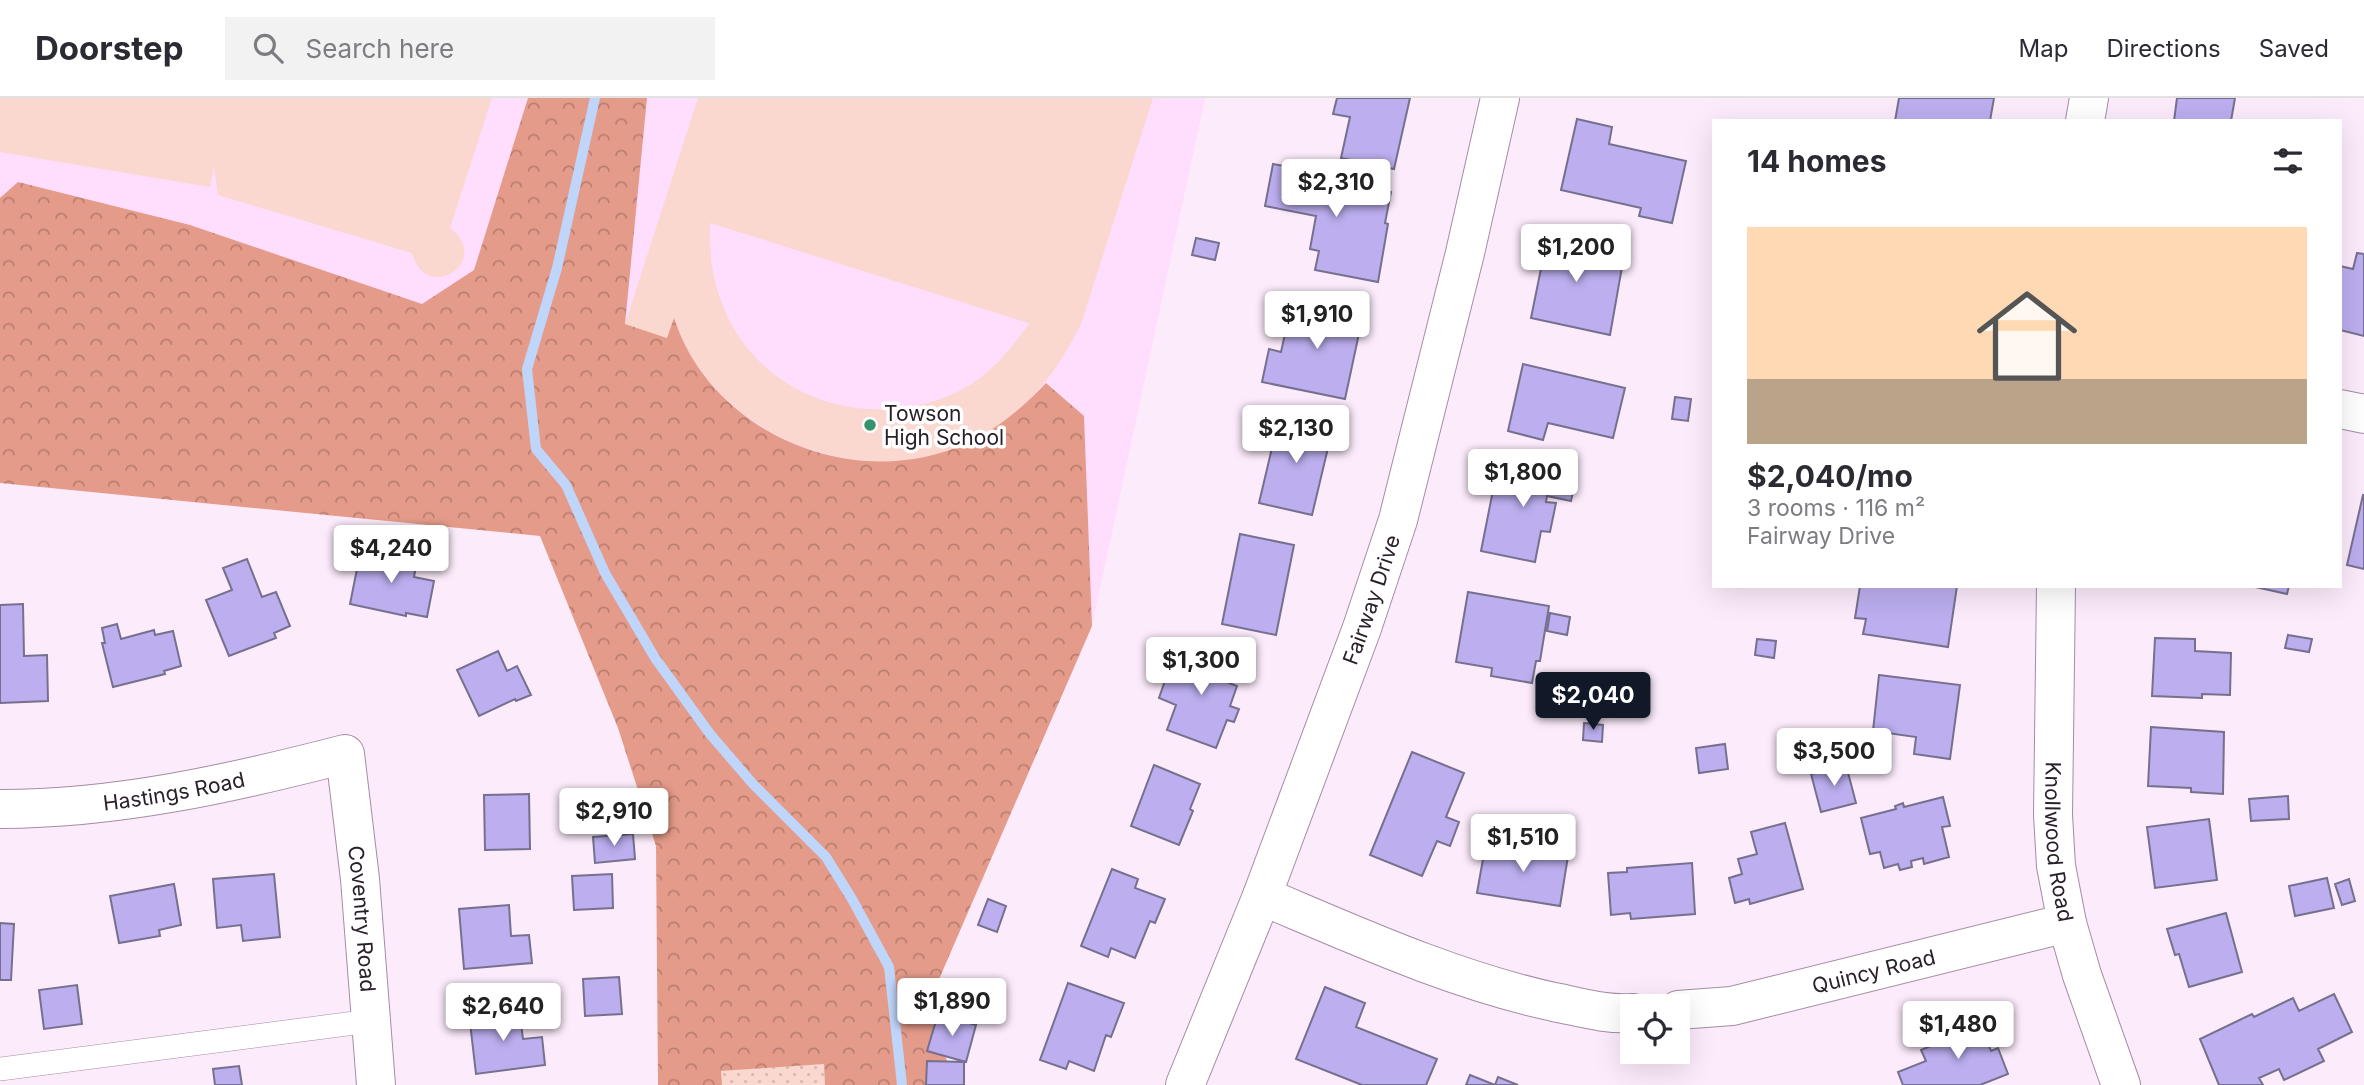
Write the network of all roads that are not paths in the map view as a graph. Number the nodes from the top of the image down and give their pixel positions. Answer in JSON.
{"nodes":[{"id":1,"x":1500,"y":98,"type":"edge"},
{"id":2,"x":2090,"y":98,"type":"edge"},
{"id":3,"x":2085,"y":119,"type":"edge"},
{"id":4,"x":2342,"y":408,"type":"edge"},
{"id":5,"x":2364,"y":414,"type":"edge"},
{"id":6,"x":2056,"y":588,"type":"edge"},
{"id":7,"x":345,"y":754,"type":"joint"},
{"id":8,"x":0,"y":809,"type":"edge"},
{"id":9,"x":1262,"y":896,"type":"junction"},
{"id":10,"x":2067,"y":923,"type":"junction"},
{"id":11,"x":1690,"y":1009,"type":"edge"},
{"id":12,"x":1620,"y":1014,"type":"edge"},
{"id":13,"x":370,"y":1021,"type":"junction"},
{"id":14,"x":0,"y":1069,"type":"edge"},
{"id":15,"x":376,"y":1085,"type":"edge"},
{"id":16,"x":1185,"y":1085,"type":"edge"},
{"id":17,"x":2121,"y":1085,"type":"edge"}],
"edges":[{"from":1,"to":9,"type":"street","name":"Fairway Drive"},
{"from":2,"to":3,"type":"street"},
{"from":4,"to":5,"type":"street"},
{"from":6,"to":10,"type":"street","name":"Knollwood Road"},
{"from":7,"to":8,"type":"street","name":"Hastings Road"},
{"from":7,"to":13,"type":"street","name":"Coventry Road"},
{"from":9,"to":12,"type":"street"},
{"from":9,"to":16,"type":"street","name":"Fairway Drive"},
{"from":10,"to":11,"type":"street","name":"Quincy Road"},
{"from":10,"to":17,"type":"street","name":"Knollwood Road"},
{"from":13,"to":14,"type":"lane"},
{"from":13,"to":15,"type":"street","name":"Coventry Road"}]}
